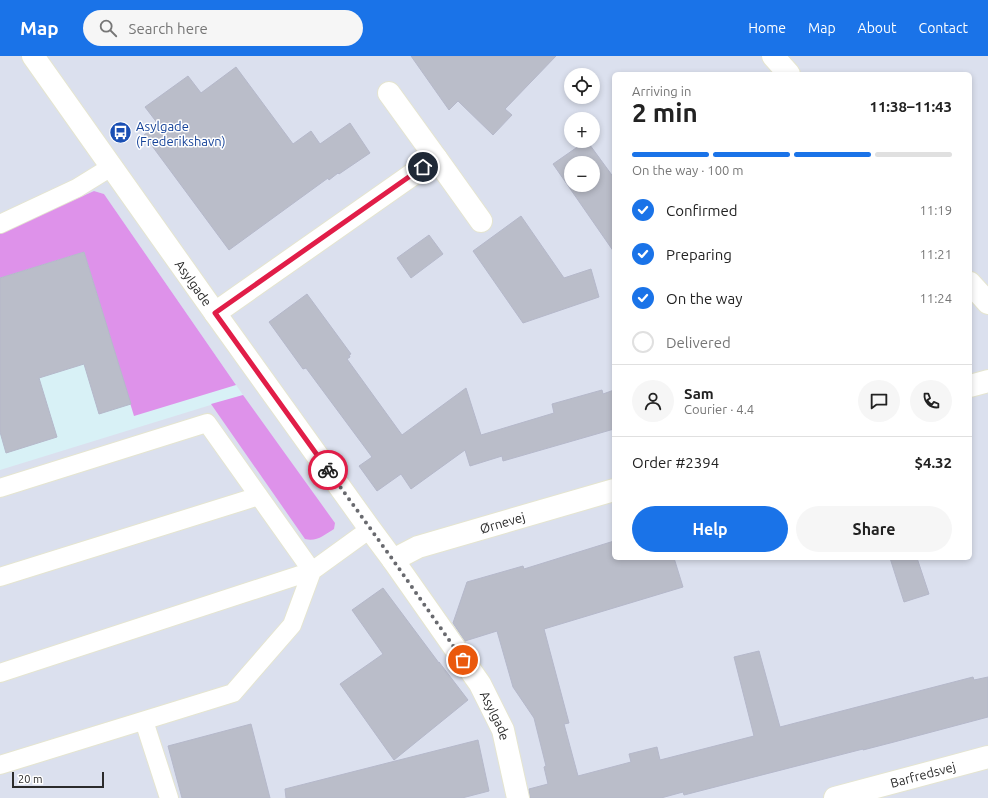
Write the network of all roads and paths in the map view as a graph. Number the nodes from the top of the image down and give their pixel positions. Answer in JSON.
{"nodes":[{"id":1,"x":33,"y":56,"type":"edge"},
{"id":2,"x":773,"y":56,"type":"edge"},
{"id":3,"x":787,"y":72,"type":"edge"},
{"id":4,"x":389,"y":93,"type":"dead end"},
{"id":5,"x":436,"y":158,"type":"junction"},
{"id":6,"x":111,"y":166,"type":"junction"},
{"id":7,"x":481,"y":222,"type":"dead end"},
{"id":8,"x":0,"y":224,"type":"edge"},
{"id":9,"x":972,"y":285,"type":"edge"},
{"id":10,"x":988,"y":303,"type":"edge"},
{"id":11,"x":215,"y":313,"type":"junction"},
{"id":12,"x":988,"y":380,"type":"edge"},
{"id":13,"x":972,"y":385,"type":"edge"},
{"id":14,"x":0,"y":488,"type":"edge"},
{"id":15,"x":612,"y":491,"type":"edge"},
{"id":16,"x":259,"y":496,"type":"junction"},
{"id":17,"x":370,"y":529,"type":"junction"},
{"id":18,"x":393,"y":560,"type":"junction"},
{"id":19,"x":312,"y":571,"type":"junction"},
{"id":20,"x":0,"y":577,"type":"edge"},
{"id":21,"x":0,"y":673,"type":"edge"},
{"id":22,"x":144,"y":721,"type":"junction"},
{"id":23,"x":988,"y":757,"type":"edge"},
{"id":24,"x":0,"y":765,"type":"edge"},
{"id":25,"x":169,"y":798,"type":"edge"},
{"id":26,"x":518,"y":798,"type":"edge"},
{"id":27,"x":835,"y":798,"type":"edge"}],
"edges":[{"from":1,"to":6,"type":"street","name":"Asylgade"},
{"from":2,"to":3,"type":"street"},
{"from":4,"to":5,"type":"street"},
{"from":5,"to":7,"type":"street"},
{"from":5,"to":11,"type":"street"},
{"from":6,"to":8,"type":"lane"},
{"from":6,"to":11,"type":"street","name":"Asylgade"},
{"from":9,"to":10,"type":"street"},
{"from":11,"to":17,"type":"street","name":"Asylgade"},
{"from":12,"to":13,"type":"street"},
{"from":14,"to":16,"type":"lane"},
{"from":15,"to":18,"type":"street","name":"Ørnevej"},
{"from":16,"to":19,"type":"lane"},
{"from":16,"to":20,"type":"lane"},
{"from":17,"to":18,"type":"street","name":"Asylgade"},
{"from":17,"to":19,"type":"lane"},
{"from":18,"to":26,"type":"street","name":"Asylgade"},
{"from":19,"to":21,"type":"lane"},
{"from":19,"to":22,"type":"lane"},
{"from":22,"to":24,"type":"lane"},
{"from":22,"to":25,"type":"lane"},
{"from":23,"to":27,"type":"street","name":"Barfredsvej"}]}
